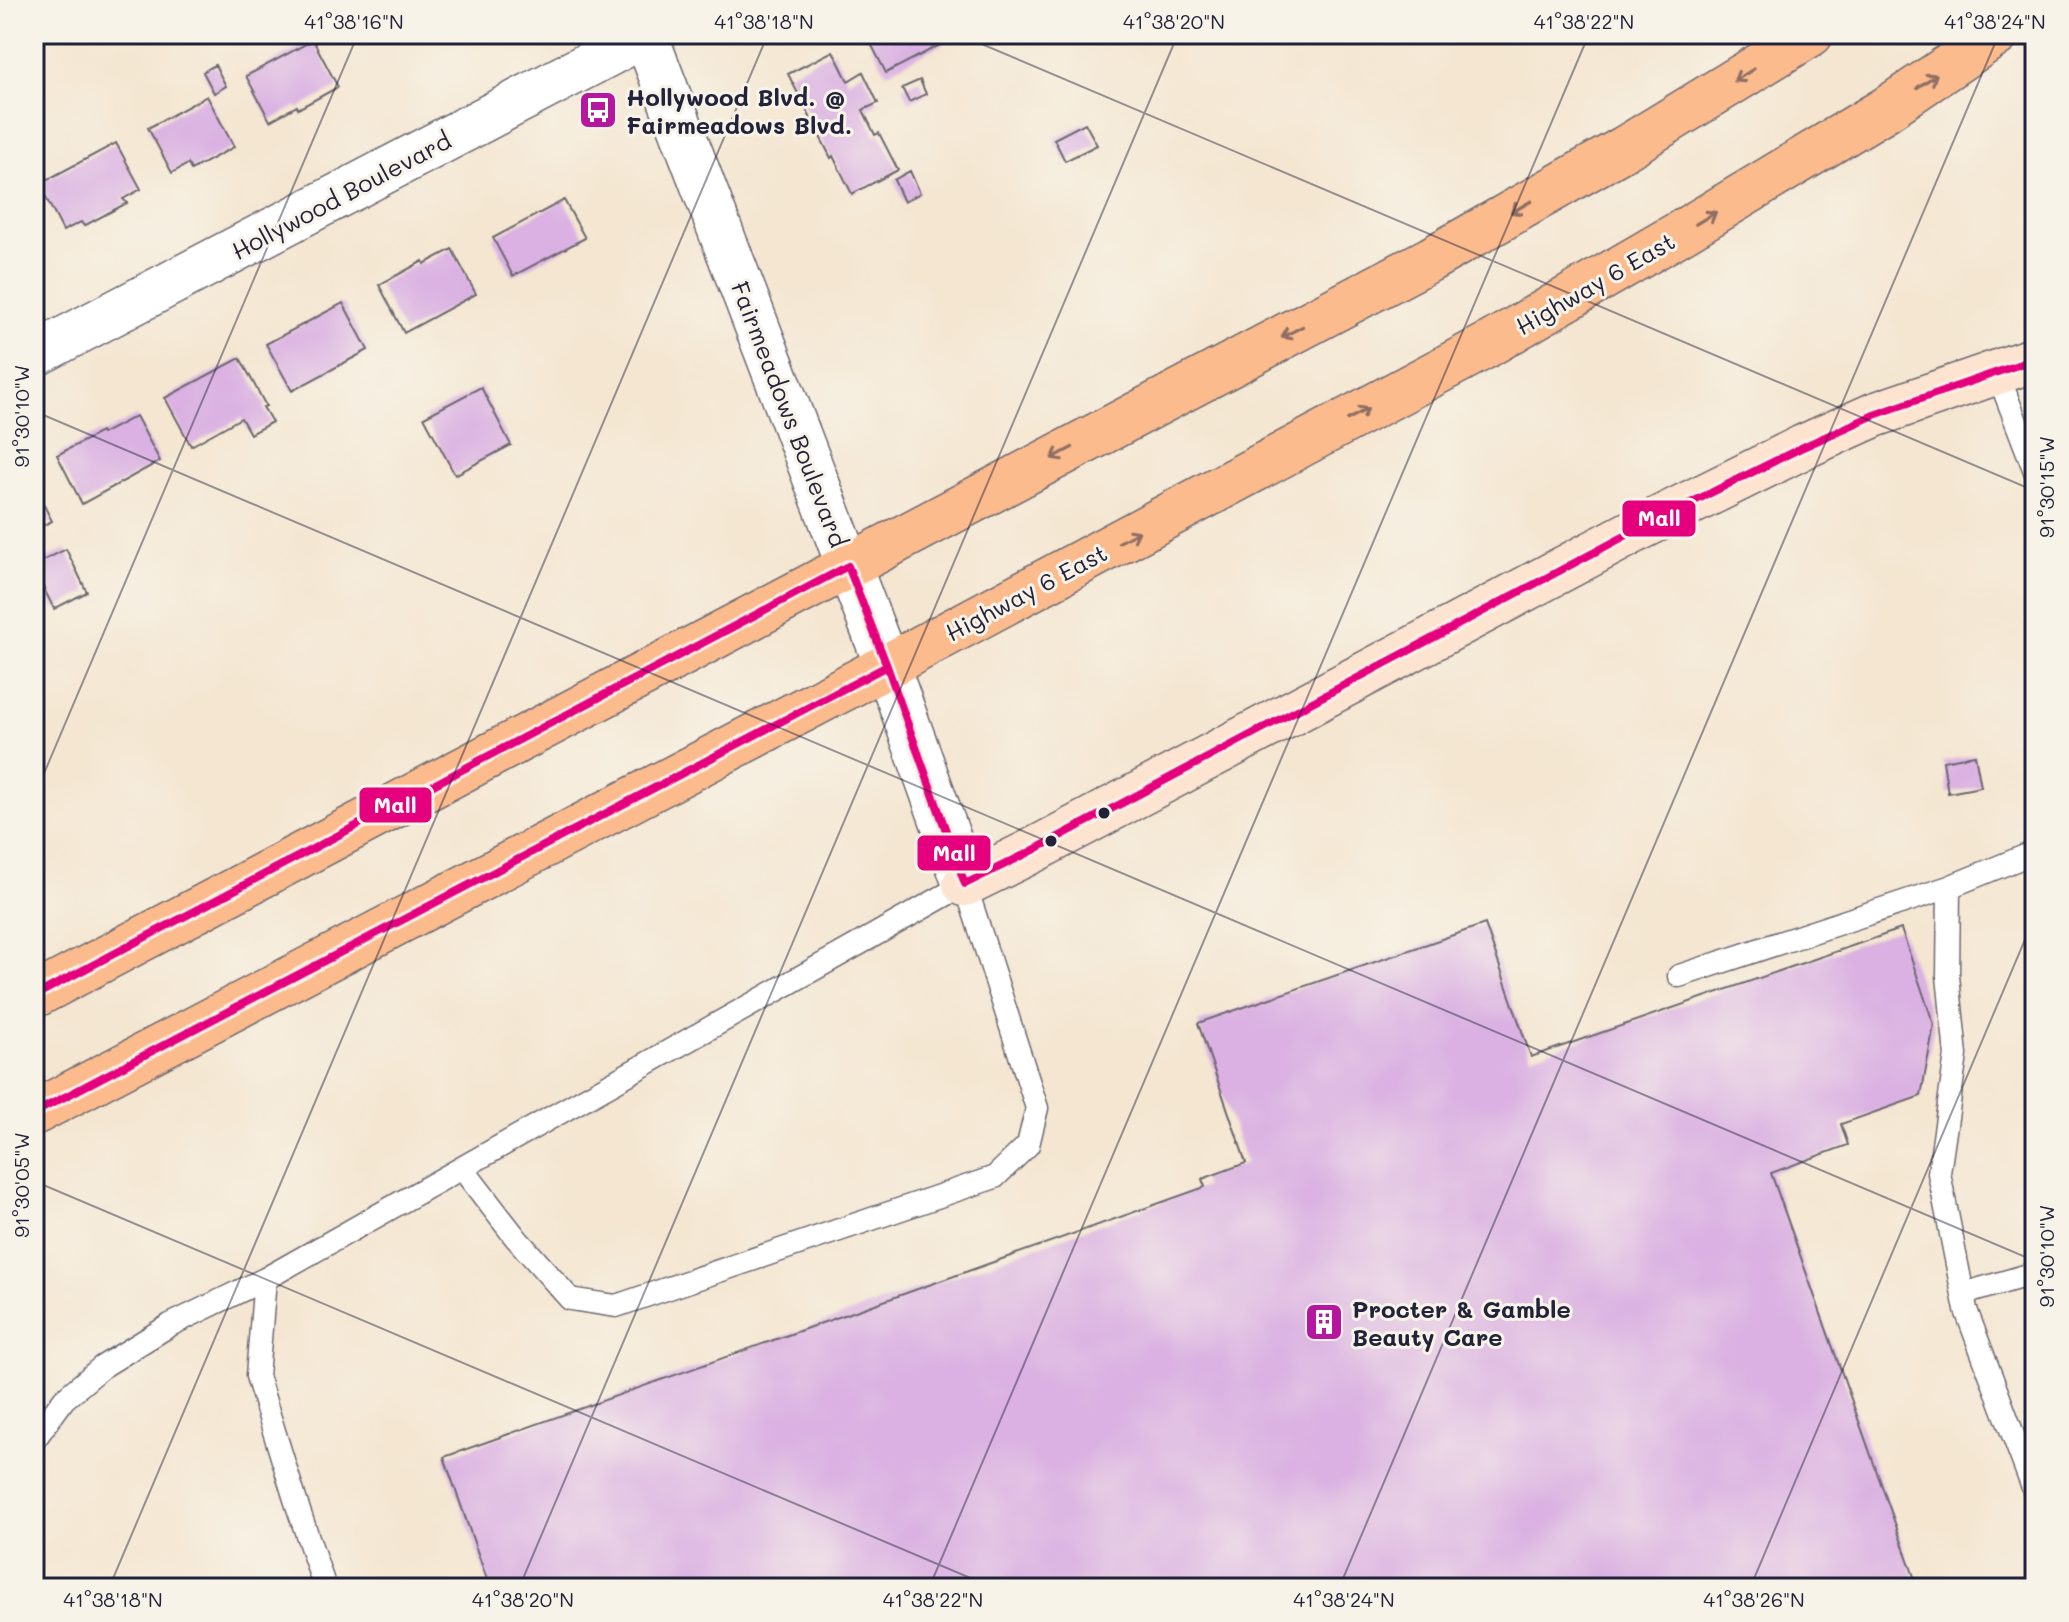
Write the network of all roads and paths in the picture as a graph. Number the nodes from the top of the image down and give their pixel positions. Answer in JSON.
{"nodes":[{"id":1,"x":646,"y":34,"type":"edge"},
{"id":2,"x":1811,"y":34,"type":"edge"},
{"id":3,"x":1997,"y":34,"type":"edge"},
{"id":4,"x":34,"y":355,"type":"edge"},
{"id":5,"x":2016,"y":365,"type":"edge"},
{"id":6,"x":2035,"y":471,"type":"edge"},
{"id":7,"x":848,"y":566,"type":"junction"},
{"id":8,"x":887,"y":666,"type":"junction"},
{"id":9,"x":2035,"y":852,"type":"edge"},
{"id":10,"x":965,"y":884,"type":"junction"},
{"id":11,"x":1949,"y":887,"type":"junction"},
{"id":12,"x":1679,"y":976,"type":"dead end"},
{"id":13,"x":34,"y":996,"type":"edge"},
{"id":14,"x":34,"y":1113,"type":"edge"},
{"id":15,"x":462,"y":1168,"type":"junction"},
{"id":16,"x":2035,"y":1273,"type":"edge"},
{"id":17,"x":265,"y":1279,"type":"junction"},
{"id":18,"x":1963,"y":1294,"type":"junction"},
{"id":19,"x":34,"y":1440,"type":"edge"},
{"id":20,"x":2035,"y":1493,"type":"edge"},
{"id":21,"x":325,"y":1588,"type":"edge"}],
"edges":[{"from":1,"to":4,"type":"street","name":"Hollywood Boulevard"},
{"from":1,"to":7,"type":"street","name":"Fairmeadows Boulevard"},
{"from":2,"to":7,"type":"main road","one_way":true},
{"from":8,"to":3,"type":"main road","name":"Highway 6 East","one_way":true},
{"from":5,"to":6,"type":"lane"},
{"from":5,"to":10,"type":"street"},
{"from":7,"to":8,"type":"street","name":"Fairmeadows Boulevard"},
{"from":7,"to":13,"type":"main road"},
{"from":8,"to":10,"type":"street","name":"Fairmeadows Boulevard"},
{"from":8,"to":14,"type":"main road","name":"Highway 6 East"},
{"from":9,"to":11,"type":"lane"},
{"from":10,"to":15,"type":"lane"},
{"from":10,"to":15,"type":"lane"},
{"from":11,"to":12,"type":"lane"},
{"from":11,"to":18,"type":"lane"},
{"from":15,"to":17,"type":"lane"},
{"from":16,"to":18,"type":"lane"},
{"from":17,"to":19,"type":"lane"},
{"from":17,"to":21,"type":"lane"},
{"from":18,"to":20,"type":"lane"}]}
